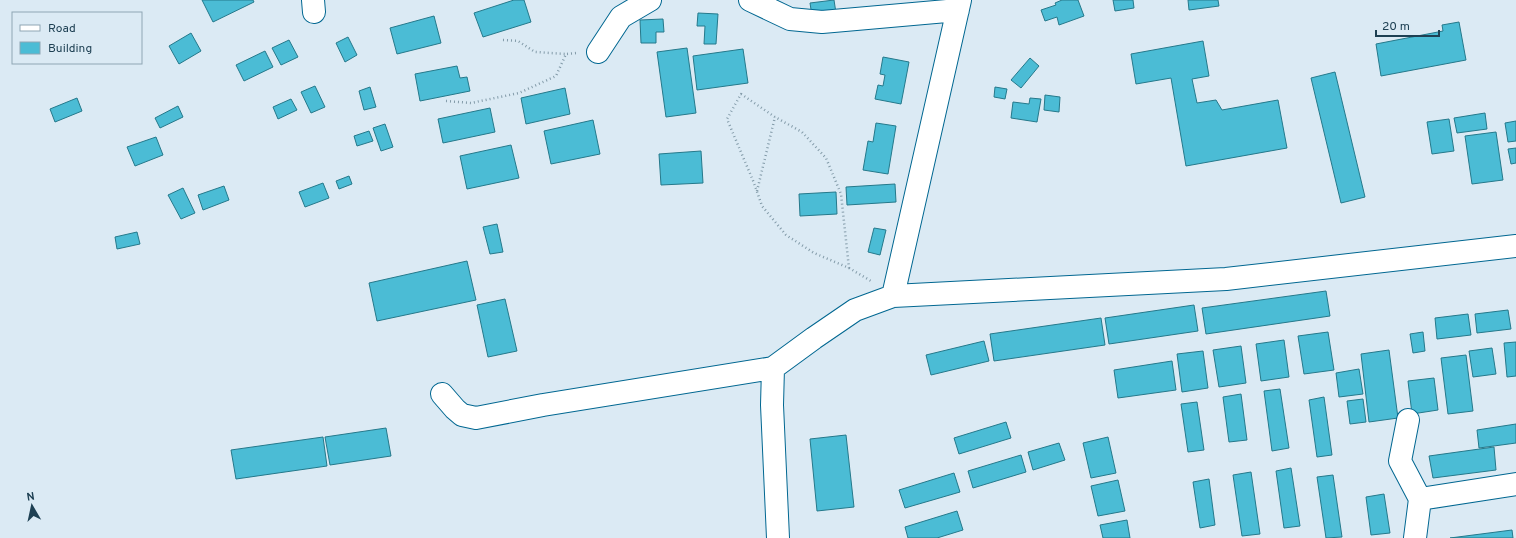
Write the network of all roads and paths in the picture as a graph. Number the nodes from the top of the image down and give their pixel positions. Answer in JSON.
{"nodes":[{"id":1,"x":650,"y":0,"type":"edge"},
{"id":2,"x":750,"y":0,"type":"edge"},
{"id":3,"x":959,"y":5,"type":"edge"},
{"id":4,"x":503,"y":40,"type":"dead end"},
{"id":5,"x":598,"y":52,"type":"joint"},
{"id":6,"x":566,"y":54,"type":"junction"},
{"id":7,"x":446,"y":101,"type":"dead end"},
{"id":8,"x":776,"y":117,"type":"junction"},
{"id":9,"x":756,"y":191,"type":"junction"},
{"id":10,"x":1516,"y":246,"type":"edge"},
{"id":11,"x":893,"y":296,"type":"junction"},
{"id":12,"x":773,"y":368,"type":"junction"},
{"id":13,"x":442,"y":394,"type":"dead end"},
{"id":14,"x":1408,"y":420,"type":"dead end"},
{"id":15,"x":1516,"y":484,"type":"edge"},
{"id":16,"x":1420,"y":499,"type":"junction"},
{"id":17,"x":778,"y":538,"type":"edge"},
{"id":18,"x":1415,"y":538,"type":"edge"}],
"edges":[{"from":1,"to":5,"type":"street"},
{"from":2,"to":3,"type":"street"},
{"from":3,"to":11,"type":"street"},
{"from":4,"to":6,"type":"path"},
{"from":5,"to":6,"type":"path"},
{"from":6,"to":7,"type":"path"},
{"from":8,"to":9,"type":"path"},
{"from":8,"to":9,"type":"path"},
{"from":8,"to":9,"type":"path"},
{"from":10,"to":11,"type":"street"},
{"from":11,"to":12,"type":"street"},
{"from":12,"to":13,"type":"street"},
{"from":12,"to":17,"type":"street"},
{"from":14,"to":16,"type":"street"},
{"from":15,"to":16,"type":"street"},
{"from":16,"to":18,"type":"street"}]}
